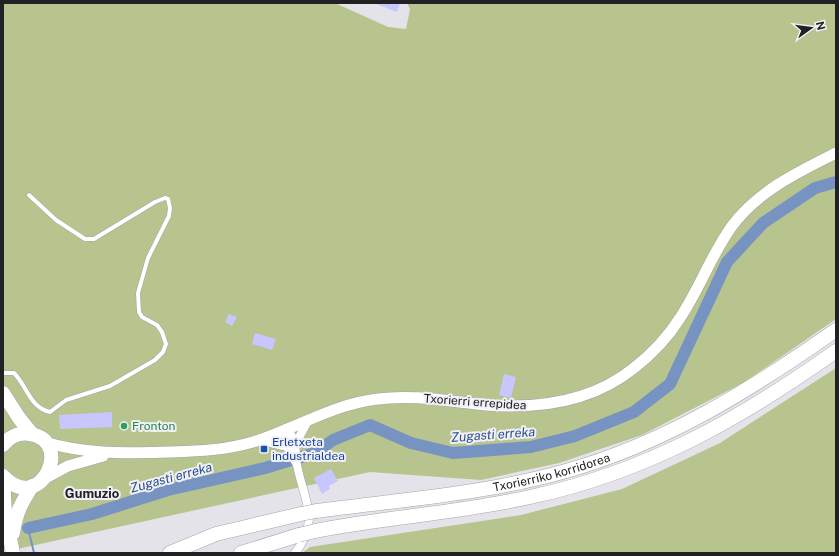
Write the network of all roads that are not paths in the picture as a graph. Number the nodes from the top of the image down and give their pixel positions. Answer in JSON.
{"nodes":[{"id":1,"x":836,"y":153,"type":"edge"},
{"id":2,"x":29,"y":195,"type":"dead end"},
{"id":3,"x":836,"y":330,"type":"edge"},
{"id":4,"x":836,"y":350,"type":"edge"},
{"id":5,"x":3,"y":373,"type":"edge"},
{"id":6,"x":3,"y":393,"type":"edge"},
{"id":7,"x":309,"y":419,"type":"junction"},
{"id":8,"x":286,"y":428,"type":"junction"},
{"id":9,"x":32,"y":434,"type":"junction"},
{"id":10,"x":259,"y":440,"type":"junction"},
{"id":11,"x":44,"y":442,"type":"junction"},
{"id":12,"x":297,"y":443,"type":"junction"},
{"id":13,"x":3,"y":445,"type":"edge"},
{"id":14,"x":286,"y":448,"type":"junction"},
{"id":15,"x":110,"y":454,"type":"junction"},
{"id":16,"x":297,"y":464,"type":"junction"},
{"id":17,"x":3,"y":476,"type":"edge"},
{"id":18,"x":44,"y":479,"type":"junction"},
{"id":19,"x":32,"y":486,"type":"junction"},
{"id":20,"x":4,"y":512,"type":"edge"},
{"id":21,"x":236,"y":530,"type":"junction"},
{"id":22,"x":8,"y":550,"type":"edge"},
{"id":23,"x":251,"y":551,"type":"edge"},
{"id":24,"x":170,"y":553,"type":"edge"},
{"id":25,"x":188,"y":553,"type":"edge"},
{"id":26,"x":241,"y":553,"type":"edge"},
{"id":27,"x":295,"y":553,"type":"edge"}],
"edges":[{"from":1,"to":7,"type":"main road","name":"Txorierri errepidea"},
{"from":2,"to":5,"type":"lane"},
{"from":3,"to":21,"type":"highway","name":"Txorierriko korridorea","bridge":true},
{"from":4,"to":23,"type":"highway","name":"Txorierriko korridorea","bridge":true},
{"from":6,"to":9,"type":"highway"},
{"from":7,"to":8,"type":"main road","name":"Txorierri errepidea"},
{"from":7,"to":12,"type":"street"},
{"from":8,"to":10,"type":"main road","name":"Txorierri errepidea"},
{"from":8,"to":12,"type":"street"},
{"from":8,"to":14,"type":"street"},
{"from":9,"to":11,"type":"highway"},
{"from":9,"to":13,"type":"highway"},
{"from":10,"to":14,"type":"street"},
{"from":10,"to":15,"type":"main road","name":"Txorierri errepidea"},
{"from":11,"to":15,"type":"main road"},
{"from":11,"to":18,"type":"highway"},
{"from":12,"to":14,"type":"street"},
{"from":12,"to":16,"type":"street"},
{"from":14,"to":16,"type":"street"},
{"from":15,"to":18,"type":"main road"},
{"from":16,"to":27,"type":"street"},
{"from":17,"to":19,"type":"highway"},
{"from":17,"to":20,"type":"highway"},
{"from":18,"to":19,"type":"highway"},
{"from":19,"to":22,"type":"highway"},
{"from":20,"to":22,"type":"highway"},
{"from":21,"to":24,"type":"highway"},
{"from":21,"to":25,"type":"highway"},
{"from":23,"to":26,"type":"highway","name":"Txorierriko korridorea"}]}
